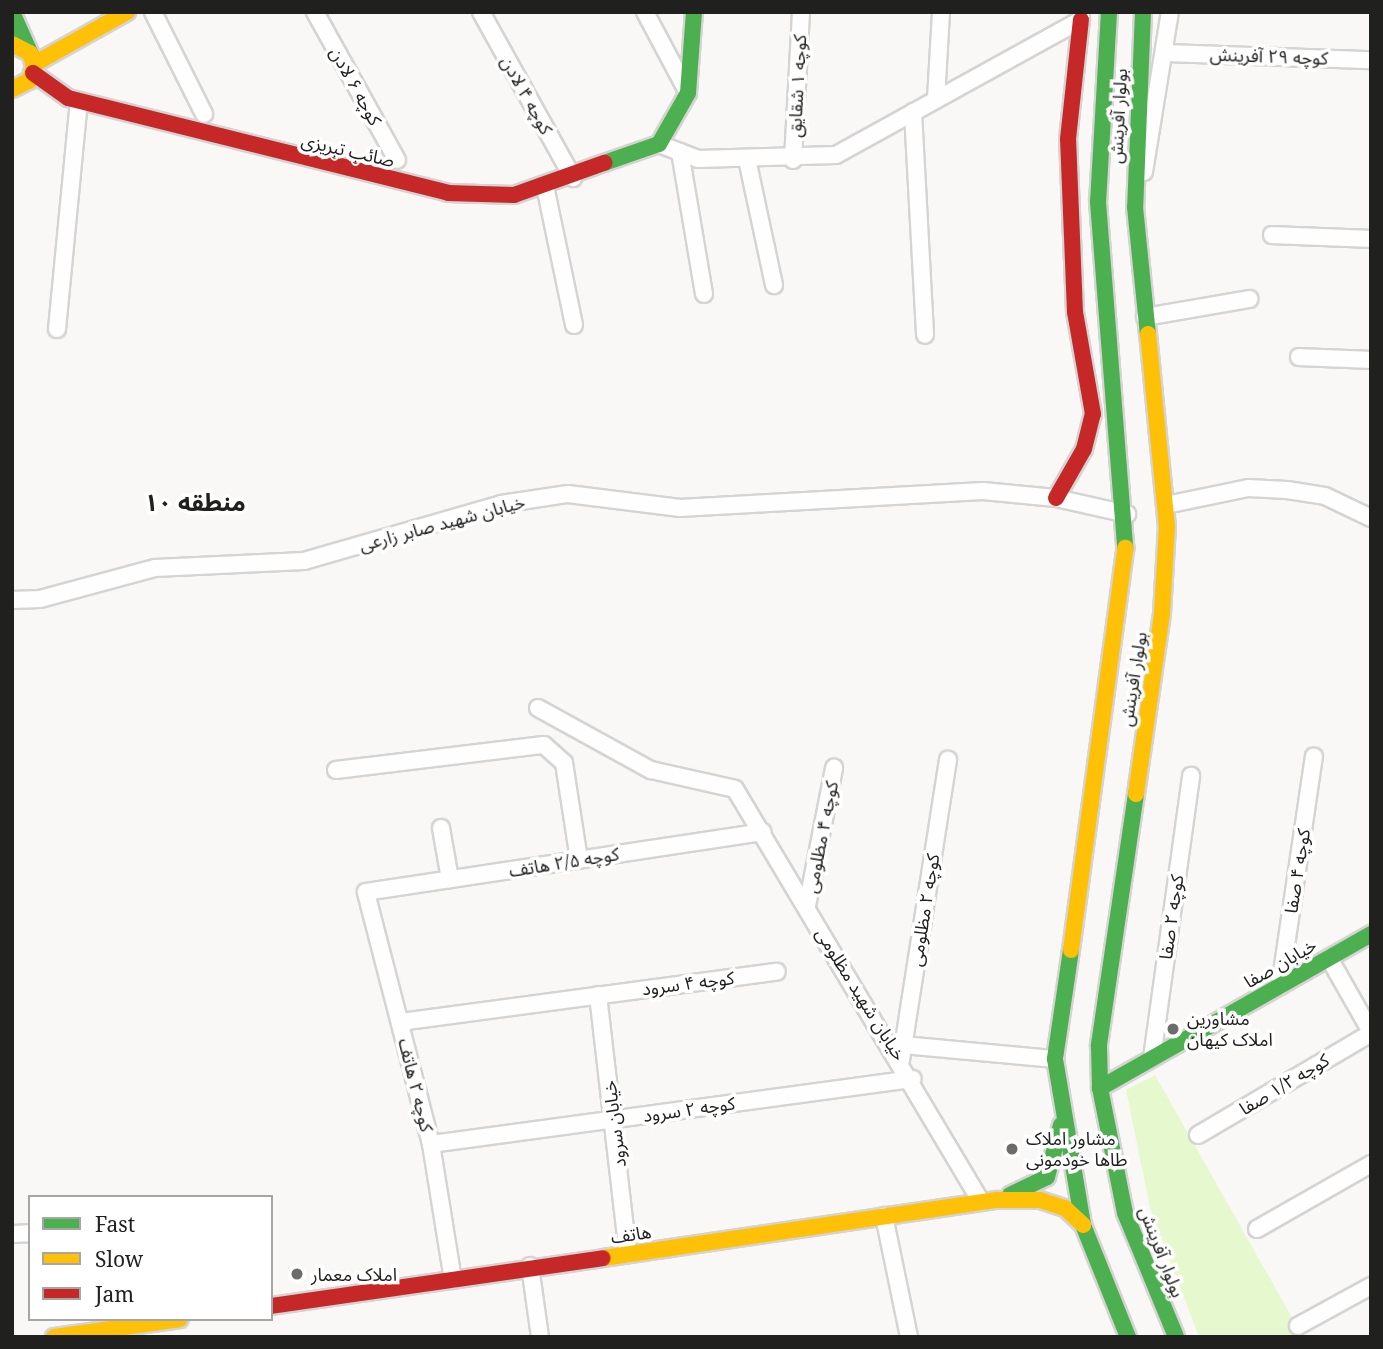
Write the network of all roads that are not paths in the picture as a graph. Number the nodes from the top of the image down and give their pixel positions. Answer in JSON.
{"nodes":[{"id":1,"x":12,"y":12,"type":"edge"},
{"id":2,"x":127,"y":12,"type":"edge"},
{"id":3,"x":153,"y":12,"type":"edge"},
{"id":4,"x":315,"y":12,"type":"edge"},
{"id":5,"x":481,"y":12,"type":"edge"},
{"id":6,"x":645,"y":12,"type":"edge"},
{"id":7,"x":694,"y":12,"type":"edge"},
{"id":8,"x":801,"y":12,"type":"edge"},
{"id":9,"x":941,"y":12,"type":"edge"},
{"id":10,"x":1109,"y":12,"type":"edge"},
{"id":11,"x":1143,"y":12,"type":"edge"},
{"id":12,"x":1170,"y":12,"type":"edge"},
{"id":13,"x":1081,"y":16,"type":"edge"},
{"id":14,"x":12,"y":44,"type":"edge"},
{"id":15,"x":1167,"y":53,"type":"junction"},
{"id":16,"x":1371,"y":60,"type":"edge"},
{"id":17,"x":33,"y":66,"type":"junction"},
{"id":18,"x":16,"y":89,"type":"edge"},
{"id":19,"x":688,"y":93,"type":"junction"},
{"id":20,"x":936,"y":99,"type":"junction"},
{"id":21,"x":74,"y":100,"type":"junction"},
{"id":22,"x":913,"y":112,"type":"junction"},
{"id":23,"x":204,"y":114,"type":"dead end"},
{"id":24,"x":659,"y":144,"type":"junction"},
{"id":25,"x":680,"y":152,"type":"junction"},
{"id":26,"x":747,"y":159,"type":"junction"},
{"id":27,"x":397,"y":160,"type":"dead end"},
{"id":28,"x":793,"y":160,"type":"junction"},
{"id":29,"x":573,"y":178,"type":"junction"},
{"id":30,"x":545,"y":186,"type":"junction"},
{"id":31,"x":1135,"y":207,"type":"junction"},
{"id":32,"x":1272,"y":235,"type":"dead end"},
{"id":33,"x":1371,"y":239,"type":"edge"},
{"id":34,"x":774,"y":285,"type":"dead end"},
{"id":35,"x":704,"y":294,"type":"dead end"},
{"id":36,"x":1249,"y":299,"type":"dead end"},
{"id":37,"x":1145,"y":317,"type":"junction"},
{"id":38,"x":574,"y":325,"type":"dead end"},
{"id":39,"x":57,"y":329,"type":"dead end"},
{"id":40,"x":925,"y":335,"type":"dead end"},
{"id":41,"x":1299,"y":357,"type":"dead end"},
{"id":42,"x":1371,"y":360,"type":"edge"},
{"id":43,"x":1056,"y":498,"type":"junction"},
{"id":44,"x":1166,"y":505,"type":"junction"},
{"id":45,"x":1127,"y":514,"type":"junction"},
{"id":46,"x":1371,"y":518,"type":"edge"},
{"id":47,"x":12,"y":600,"type":"edge"},
{"id":48,"x":538,"y":708,"type":"dead end"},
{"id":49,"x":1314,"y":757,"type":"dead end"},
{"id":50,"x":948,"y":760,"type":"dead end"},
{"id":51,"x":834,"y":768,"type":"dead end"},
{"id":52,"x":336,"y":770,"type":"dead end"},
{"id":53,"x":1191,"y":776,"type":"dead end"},
{"id":54,"x":441,"y":828,"type":"dead end"},
{"id":55,"x":762,"y":832,"type":"junction"},
{"id":56,"x":579,"y":860,"type":"junction"},
{"id":57,"x":450,"y":879,"type":"junction"},
{"id":58,"x":366,"y":892,"type":"joint"},
{"id":59,"x":807,"y":906,"type":"junction"},
{"id":60,"x":1371,"y":934,"type":"edge"},
{"id":61,"x":1329,"y":958,"type":"junction"},
{"id":62,"x":777,"y":972,"type":"dead end"},
{"id":63,"x":1280,"y":986,"type":"junction"},
{"id":64,"x":598,"y":995,"type":"junction"},
{"id":65,"x":400,"y":1022,"type":"junction"},
{"id":66,"x":1371,"y":1032,"type":"edge"},
{"id":67,"x":902,"y":1052,"type":"junction"},
{"id":68,"x":1152,"y":1058,"type":"junction"},
{"id":69,"x":1055,"y":1059,"type":"junction"},
{"id":70,"x":913,"y":1079,"type":"junction"},
{"id":71,"x":1100,"y":1088,"type":"junction"},
{"id":72,"x":614,"y":1119,"type":"junction"},
{"id":73,"x":1061,"y":1125,"type":"junction"},
{"id":74,"x":1198,"y":1135,"type":"dead end"},
{"id":75,"x":431,"y":1143,"type":"junction"},
{"id":76,"x":1371,"y":1164,"type":"edge"},
{"id":77,"x":989,"y":1201,"type":"junction"},
{"id":78,"x":884,"y":1216,"type":"junction"},
{"id":79,"x":1083,"y":1225,"type":"junction"},
{"id":80,"x":1257,"y":1229,"type":"dead end"},
{"id":81,"x":628,"y":1254,"type":"junction"},
{"id":82,"x":530,"y":1266,"type":"junction"},
{"id":83,"x":453,"y":1280,"type":"junction"},
{"id":84,"x":1371,"y":1286,"type":"edge"},
{"id":85,"x":273,"y":1306,"type":"edge"},
{"id":86,"x":166,"y":1321,"type":"edge"},
{"id":87,"x":1298,"y":1326,"type":"dead end"},
{"id":88,"x":54,"y":1337,"type":"edge"},
{"id":89,"x":540,"y":1337,"type":"edge"},
{"id":90,"x":909,"y":1337,"type":"edge"},
{"id":91,"x":1128,"y":1337,"type":"edge"},
{"id":92,"x":1176,"y":1337,"type":"edge"}],
"edges":[{"from":1,"to":17,"type":"street"},
{"from":2,"to":17,"type":"street"},
{"from":3,"to":23,"type":"street"},
{"from":4,"to":27,"type":"street","name":"کوچه ۶ لادن"},
{"from":5,"to":29,"type":"street","name":"کوچه ۴ لادن"},
{"from":6,"to":19,"type":"street"},
{"from":7,"to":19,"type":"street"},
{"from":8,"to":28,"type":"street","name":"کوچه ۱ شقایق"},
{"from":9,"to":20,"type":"street"},
{"from":10,"to":45,"type":"street","name":"بولوار آفرینش"},
{"from":11,"to":31,"type":"street","name":"بولوار آفرینش"},
{"from":12,"to":15,"type":"street"},
{"from":13,"to":20,"type":"street"},
{"from":13,"to":43,"type":"street"},
{"from":14,"to":17,"type":"street","name":"صائب تبریزی"},
{"from":15,"to":16,"type":"street","name":"کوچه ۲۹ آفرینش"},
{"from":15,"to":31,"type":"street"},
{"from":17,"to":18,"type":"street"},
{"from":17,"to":21,"type":"street","name":"صائب تبریزی"},
{"from":18,"to":21,"type":"street"},
{"from":19,"to":24,"type":"street"},
{"from":20,"to":22,"type":"street"},
{"from":21,"to":30,"type":"street","name":"صائب تبریزی"},
{"from":21,"to":39,"type":"street"},
{"from":22,"to":28,"type":"street"},
{"from":22,"to":40,"type":"street"},
{"from":24,"to":25,"type":"street"},
{"from":24,"to":29,"type":"street","name":"صائب تبریزی"},
{"from":25,"to":26,"type":"street"},
{"from":25,"to":35,"type":"street"},
{"from":26,"to":28,"type":"street"},
{"from":26,"to":34,"type":"street"},
{"from":29,"to":30,"type":"street","name":"صائب تبریزی"},
{"from":30,"to":38,"type":"street"},
{"from":31,"to":37,"type":"street","name":"بولوار آفرینش"},
{"from":32,"to":33,"type":"street"},
{"from":36,"to":37,"type":"street"},
{"from":37,"to":44,"type":"street","name":"بولوار آفرینش"},
{"from":41,"to":42,"type":"street"},
{"from":43,"to":45,"type":"street","name":"خیابان شهید صابر زارعی"},
{"from":43,"to":47,"type":"street","name":"خیابان شهید صابر زارعی"},
{"from":44,"to":46,"type":"street"},
{"from":44,"to":71,"type":"street","name":"بولوار آفرینش"},
{"from":45,"to":69,"type":"street","name":"بولوار آفرینش"},
{"from":48,"to":55,"type":"street","name":"خیابان شهید مظلومی"},
{"from":49,"to":63,"type":"street","name":"کوچه ۴ صفا"},
{"from":50,"to":67,"type":"street","name":"کوچه ۲ مظلومی"},
{"from":51,"to":59,"type":"street","name":"کوچه ۴ مظلومی"},
{"from":52,"to":56,"type":"street"},
{"from":53,"to":68,"type":"street","name":"کوچه ۲ صفا"},
{"from":54,"to":57,"type":"street"},
{"from":55,"to":56,"type":"street","name":"کوچه ۲/۵ هاتف"},
{"from":55,"to":59,"type":"street","name":"خیابان شهید مظلومی"},
{"from":56,"to":57,"type":"street","name":"کوچه ۲/۵ هاتف"},
{"from":57,"to":58,"type":"street","name":"کوچه ۲/۵ هاتف"},
{"from":58,"to":65,"type":"street","name":"کوچه ۲ هاتف"},
{"from":59,"to":67,"type":"street","name":"خیابان شهید مظلومی"},
{"from":60,"to":61,"type":"street","name":"خیابان صفا"},
{"from":61,"to":63,"type":"street","name":"خیابان صفا"},
{"from":61,"to":66,"type":"street"},
{"from":62,"to":64,"type":"street","name":"کوچه ۴ سرود"},
{"from":63,"to":68,"type":"street","name":"خیابان صفا"},
{"from":64,"to":65,"type":"street","name":"کوچه ۴ سرود"},
{"from":64,"to":72,"type":"street","name":"خیابان سرود"},
{"from":65,"to":75,"type":"street","name":"کوچه ۲ هاتف"},
{"from":66,"to":74,"type":"street","name":"کوچه ۱/۲ صفا"},
{"from":67,"to":69,"type":"street"},
{"from":67,"to":70,"type":"street","name":"خیابان شهید مظلومی"},
{"from":68,"to":71,"type":"street","name":"خیابان صفا"},
{"from":69,"to":73,"type":"street","name":"بولوار آفرینش"},
{"from":70,"to":72,"type":"street","name":"کوچه ۲ سرود"},
{"from":70,"to":77,"type":"street","name":"خیابان شهید مظلومی"},
{"from":71,"to":92,"type":"street","name":"بولوار آفرینش"},
{"from":72,"to":75,"type":"street","name":"کوچه ۲ سرود"},
{"from":72,"to":81,"type":"street","name":"خیابان سرود"},
{"from":73,"to":77,"type":"street","name":"هاتف"},
{"from":73,"to":79,"type":"street","name":"بولوار آفرینش"},
{"from":75,"to":83,"type":"street","name":"کوچه ۲ هاتف"},
{"from":76,"to":80,"type":"street"},
{"from":77,"to":78,"type":"street","name":"هاتف"},
{"from":77,"to":79,"type":"street","name":"هاتف"},
{"from":78,"to":81,"type":"street","name":"هاتف"},
{"from":78,"to":90,"type":"street"},
{"from":79,"to":91,"type":"street","name":"بولوار آفرینش"},
{"from":81,"to":82,"type":"street","name":"هاتف"},
{"from":82,"to":83,"type":"street","name":"هاتف"},
{"from":82,"to":89,"type":"street"},
{"from":83,"to":85,"type":"street","name":"هاتف"},
{"from":84,"to":87,"type":"street"},
{"from":86,"to":88,"type":"street"}]}
